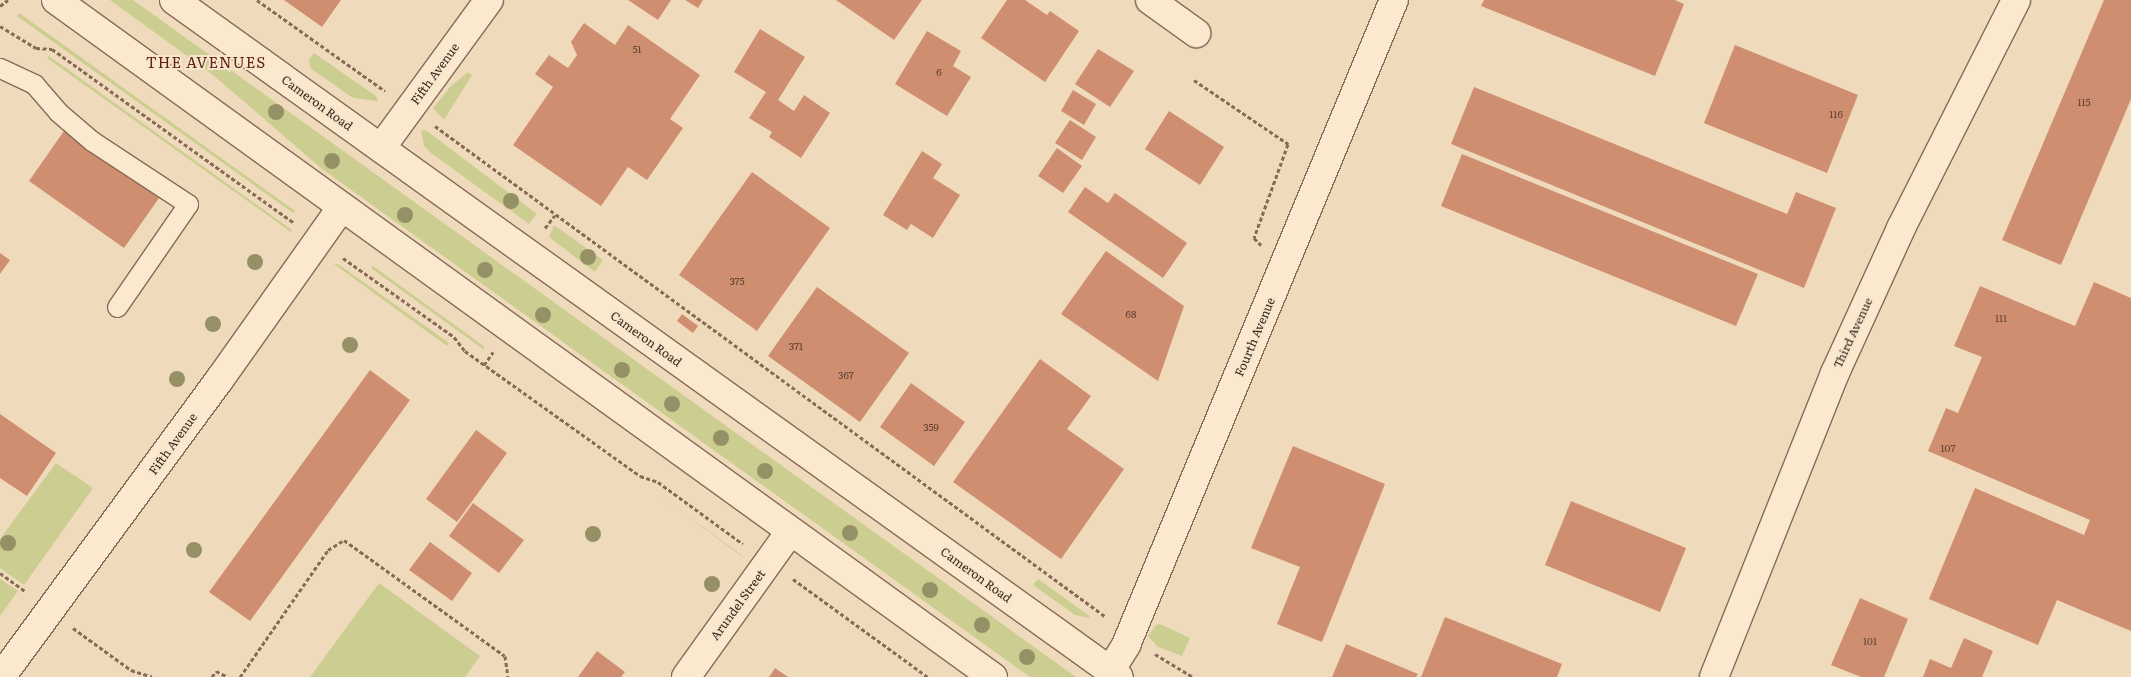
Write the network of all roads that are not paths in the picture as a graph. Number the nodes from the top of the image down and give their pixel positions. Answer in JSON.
{"nodes":[{"id":1,"x":56,"y":0,"type":"edge"},
{"id":2,"x":174,"y":0,"type":"edge"},
{"id":3,"x":489,"y":0,"type":"edge"},
{"id":4,"x":1150,"y":0,"type":"edge"},
{"id":5,"x":1394,"y":0,"type":"edge"},
{"id":6,"x":2016,"y":0,"type":"edge"},
{"id":7,"x":1196,"y":33,"type":"dead end"},
{"id":8,"x":0,"y":68,"type":"edge"},
{"id":9,"x":381,"y":148,"type":"junction"},
{"id":10,"x":341,"y":208,"type":"junction"},
{"id":11,"x":117,"y":307,"type":"dead end"},
{"id":12,"x":790,"y":533,"type":"junction"},
{"id":13,"x":1115,"y":674,"type":"edge"},
{"id":14,"x":1,"y":677,"type":"edge"},
{"id":15,"x":686,"y":677,"type":"edge"},
{"id":16,"x":993,"y":677,"type":"edge"},
{"id":17,"x":1714,"y":677,"type":"edge"}],
"edges":[{"from":1,"to":10,"type":"street"},
{"from":2,"to":9,"type":"street","name":"Cameron Road"},
{"from":3,"to":9,"type":"street","name":"Fifth Avenue"},
{"from":4,"to":7,"type":"street"},
{"from":5,"to":13,"type":"street","name":"Fourth Avenue"},
{"from":6,"to":17,"type":"street","name":"Third Avenue"},
{"from":8,"to":11,"type":"lane"},
{"from":9,"to":13,"type":"street","name":"Cameron Road"},
{"from":10,"to":12,"type":"street"},
{"from":10,"to":14,"type":"street","name":"Fifth Avenue"},
{"from":12,"to":15,"type":"street","name":"Arundel Street"},
{"from":12,"to":16,"type":"street"}]}
